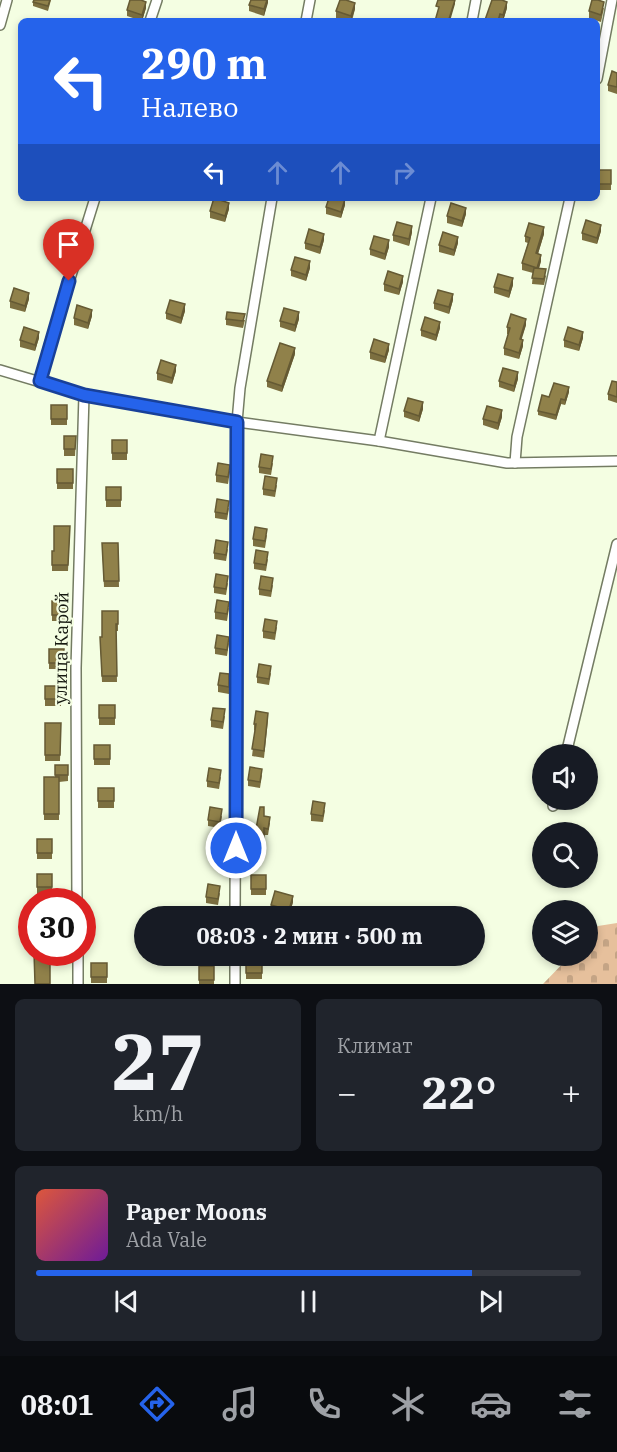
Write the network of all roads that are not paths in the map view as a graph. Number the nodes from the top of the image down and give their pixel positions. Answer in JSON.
{"nodes":[{"id":1,"x":7,"y":0,"type":"edge"},
{"id":2,"x":157,"y":0,"type":"edge"},
{"id":3,"x":310,"y":0,"type":"edge"},
{"id":4,"x":476,"y":0,"type":"edge"},
{"id":5,"x":612,"y":0,"type":"edge"},
{"id":6,"x":151,"y":18,"type":"edge"},
{"id":7,"x":307,"y":18,"type":"edge"},
{"id":8,"x":473,"y":18,"type":"edge"},
{"id":9,"x":0,"y":25,"type":"edge"},
{"id":10,"x":600,"y":63,"type":"edge"},
{"id":11,"x":94,"y":201,"type":"edge"},
{"id":12,"x":271,"y":201,"type":"edge"},
{"id":13,"x":430,"y":201,"type":"edge"},
{"id":14,"x":569,"y":201,"type":"edge"},
{"id":15,"x":0,"y":370,"type":"edge"},
{"id":16,"x":40,"y":381,"type":"junction"},
{"id":17,"x":84,"y":395,"type":"junction"},
{"id":18,"x":237,"y":422,"type":"junction"},
{"id":19,"x":379,"y":441,"type":"junction"},
{"id":20,"x":617,"y":461,"type":"edge"},
{"id":21,"x":515,"y":463,"type":"junction"},
{"id":22,"x":617,"y":544,"type":"edge"},
{"id":23,"x":568,"y":744,"type":"edge"},
{"id":24,"x":77,"y":888,"type":"edge"},
{"id":25,"x":236,"y":906,"type":"edge"},
{"id":26,"x":78,"y":966,"type":"edge"},
{"id":27,"x":235,"y":966,"type":"edge"},
{"id":28,"x":78,"y":984,"type":"edge"},
{"id":29,"x":235,"y":984,"type":"edge"}],
"edges":[{"from":1,"to":9,"type":"street"},
{"from":2,"to":6,"type":"street"},
{"from":3,"to":7,"type":"street"},
{"from":4,"to":8,"type":"street"},
{"from":5,"to":10,"type":"street"},
{"from":11,"to":16,"type":"street"},
{"from":12,"to":18,"type":"street"},
{"from":13,"to":19,"type":"street"},
{"from":14,"to":21,"type":"street"},
{"from":15,"to":16,"type":"street"},
{"from":16,"to":17,"type":"street"},
{"from":17,"to":18,"type":"street"},
{"from":17,"to":24,"type":"street","name":"улица Карой"},
{"from":18,"to":19,"type":"street"},
{"from":18,"to":25,"type":"street"},
{"from":19,"to":21,"type":"street"},
{"from":20,"to":21,"type":"street"},
{"from":22,"to":23,"type":"street"},
{"from":26,"to":28,"type":"street"},
{"from":27,"to":29,"type":"street"}]}
